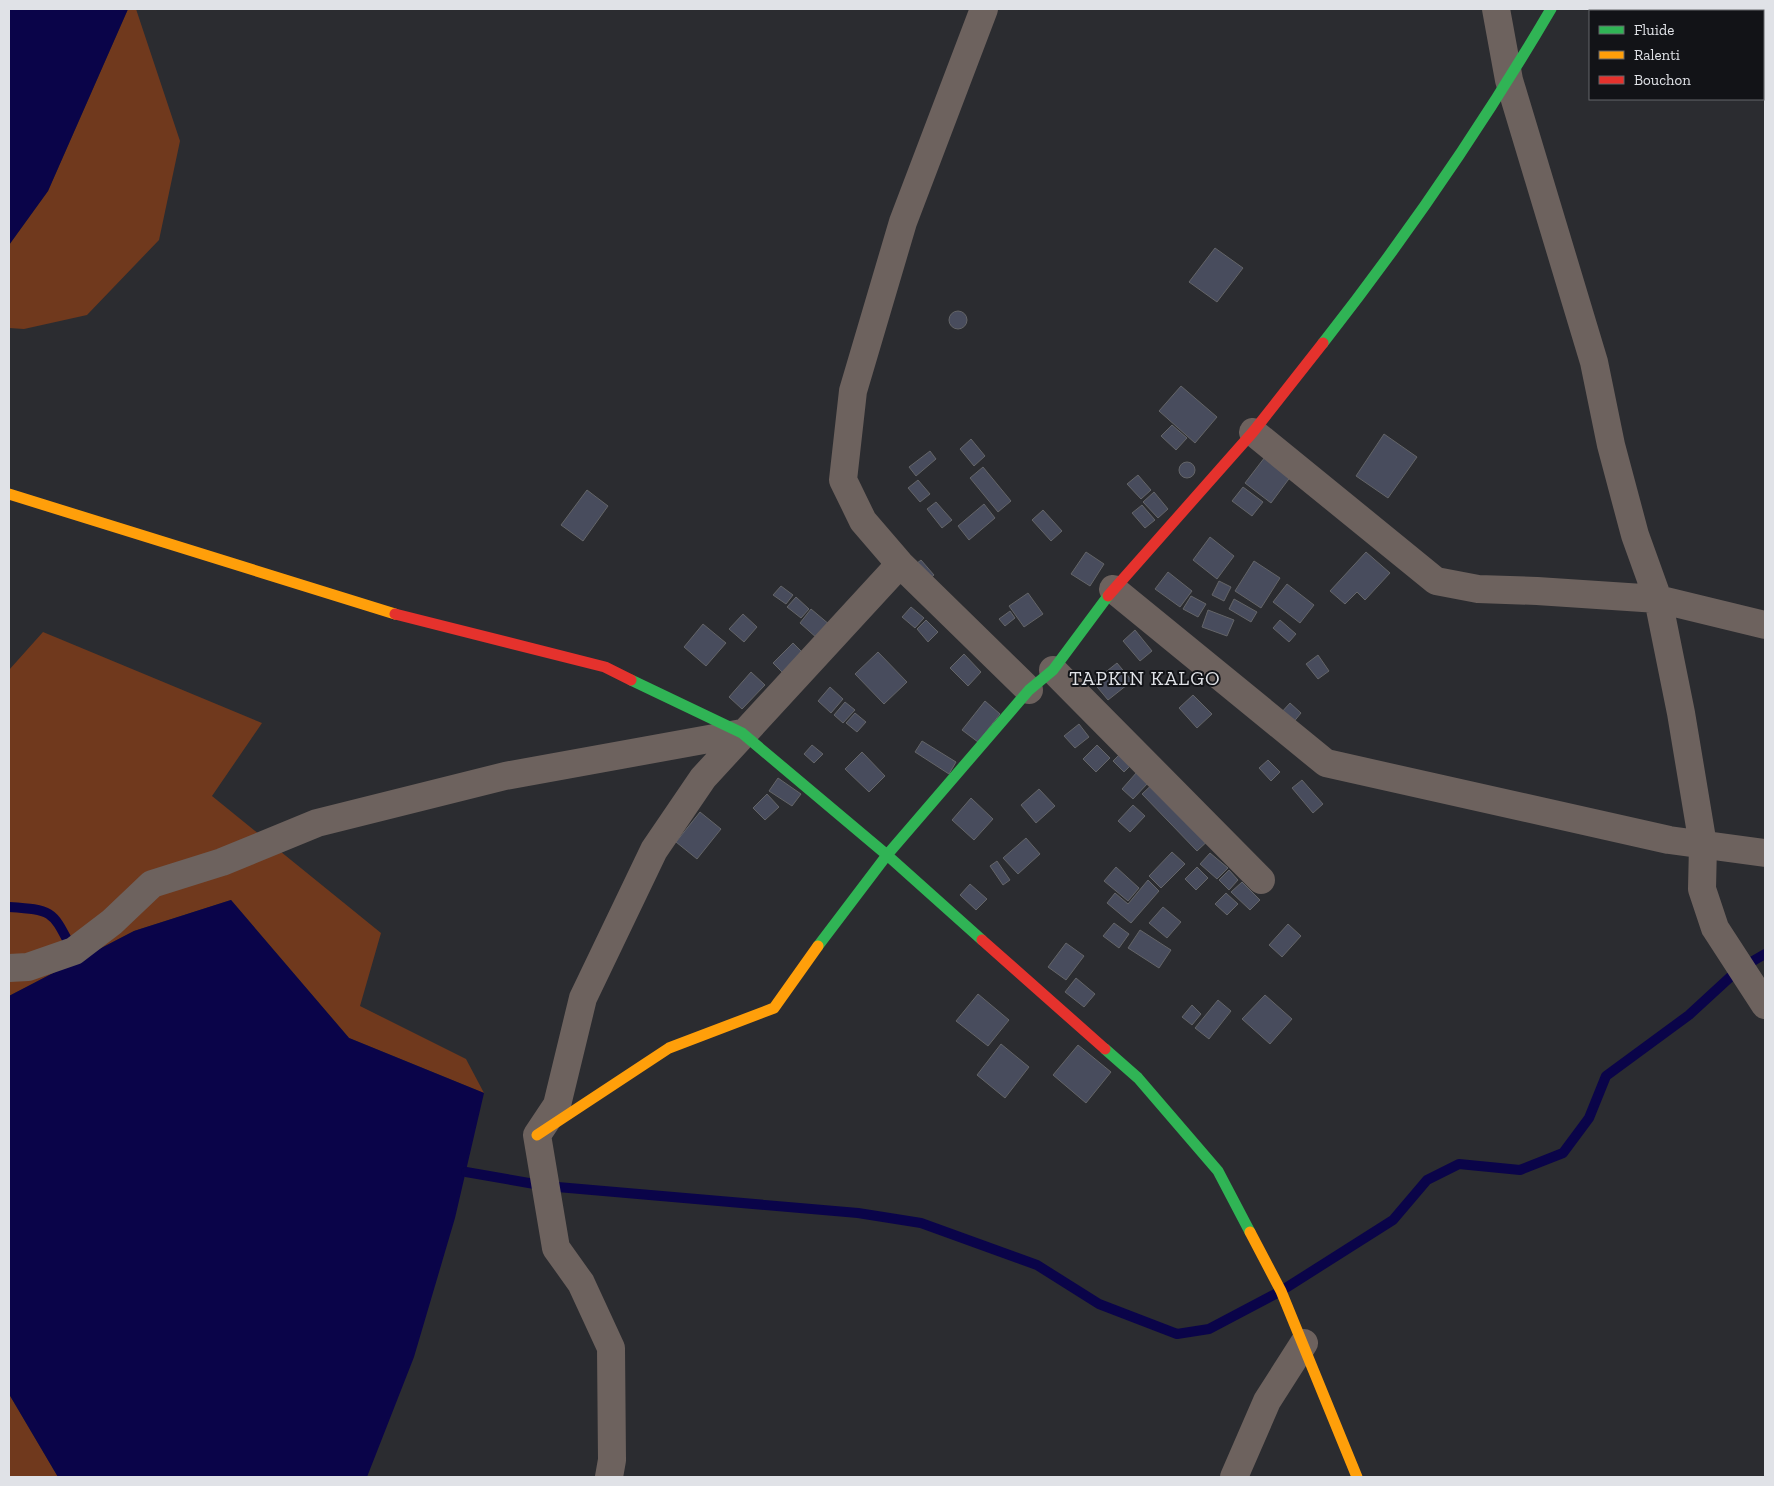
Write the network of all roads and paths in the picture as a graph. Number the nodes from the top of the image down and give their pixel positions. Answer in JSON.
{"nodes":[{"id":1,"x":984,"y":9,"type":"edge"},
{"id":2,"x":1496,"y":9,"type":"edge"},
{"id":3,"x":1551,"y":9,"type":"edge"},
{"id":4,"x":1509,"y":80,"type":"junction"},
{"id":5,"x":1253,"y":432,"type":"junction"},
{"id":6,"x":9,"y":494,"type":"edge"},
{"id":7,"x":900,"y":564,"type":"junction"},
{"id":8,"x":1114,"y":589,"type":"junction"},
{"id":9,"x":1658,"y":600,"type":"junction"},
{"id":10,"x":1765,"y":625,"type":"edge"},
{"id":11,"x":1053,"y":670,"type":"junction"},
{"id":12,"x":1029,"y":690,"type":"junction"},
{"id":13,"x":742,"y":733,"type":"junction"},
{"id":14,"x":1703,"y":845,"type":"junction"},
{"id":15,"x":1765,"y":853,"type":"edge"},
{"id":16,"x":887,"y":855,"type":"junction"},
{"id":17,"x":1261,"y":880,"type":"dead end"},
{"id":18,"x":9,"y":968,"type":"edge"},
{"id":19,"x":1765,"y":1005,"type":"edge"},
{"id":20,"x":537,"y":1135,"type":"junction"},
{"id":21,"x":1304,"y":1343,"type":"junction"},
{"id":22,"x":609,"y":1477,"type":"edge"},
{"id":23,"x":1234,"y":1477,"type":"edge"},
{"id":24,"x":1357,"y":1477,"type":"edge"}],
"edges":[{"from":1,"to":7,"type":"street"},
{"from":2,"to":4,"type":"street"},
{"from":3,"to":4,"type":"street"},
{"from":4,"to":5,"type":"street"},
{"from":4,"to":9,"type":"street"},
{"from":5,"to":8,"type":"street"},
{"from":5,"to":9,"type":"street"},
{"from":6,"to":13,"type":"street"},
{"from":7,"to":12,"type":"street"},
{"from":7,"to":13,"type":"street"},
{"from":8,"to":11,"type":"street"},
{"from":8,"to":14,"type":"street"},
{"from":9,"to":10,"type":"street"},
{"from":9,"to":14,"type":"street"},
{"from":11,"to":12,"type":"street"},
{"from":11,"to":17,"type":"street"},
{"from":12,"to":16,"type":"street"},
{"from":13,"to":16,"type":"street"},
{"from":13,"to":18,"type":"street"},
{"from":13,"to":20,"type":"street"},
{"from":14,"to":15,"type":"street"},
{"from":14,"to":19,"type":"street"},
{"from":16,"to":20,"type":"street"},
{"from":16,"to":21,"type":"street"},
{"from":20,"to":22,"type":"street"},
{"from":21,"to":23,"type":"street"},
{"from":21,"to":24,"type":"street"}]}
